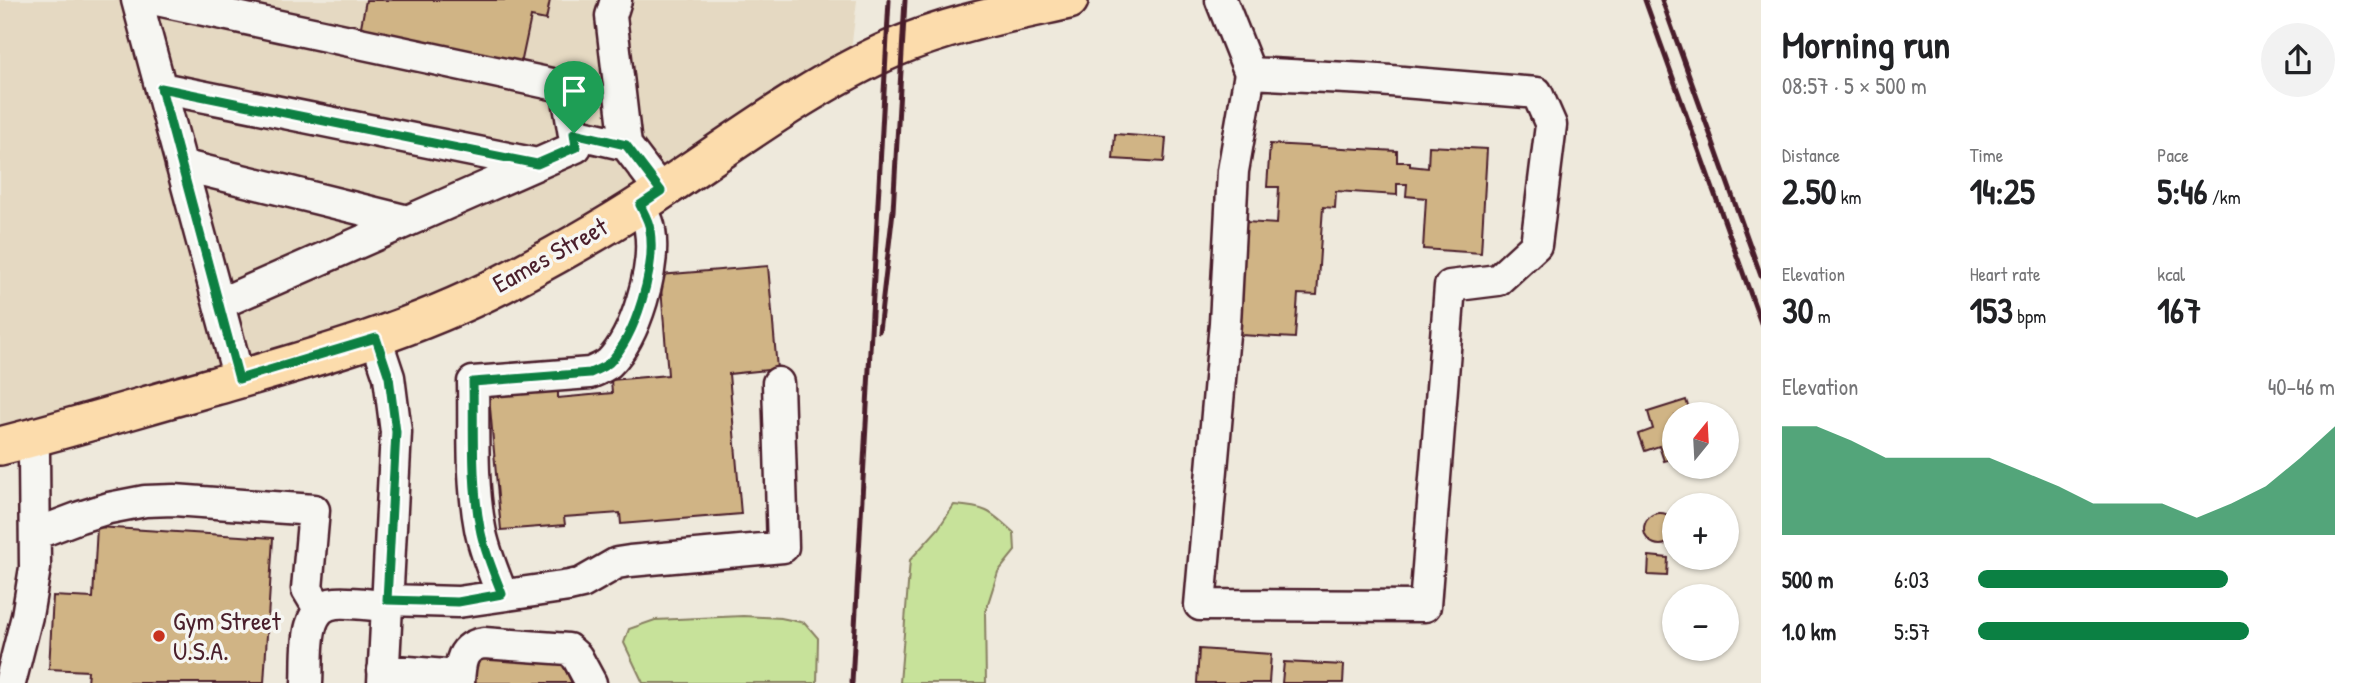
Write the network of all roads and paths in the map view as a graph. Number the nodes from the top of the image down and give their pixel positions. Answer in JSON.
{"nodes":[{"id":1,"x":137,"y":0,"type":"edge"},
{"id":2,"x":157,"y":0,"type":"edge"},
{"id":3,"x":616,"y":0,"type":"edge"},
{"id":4,"x":1069,"y":0,"type":"edge"},
{"id":5,"x":1221,"y":0,"type":"edge"},
{"id":6,"x":1250,"y":74,"type":"junction"},
{"id":7,"x":161,"y":88,"type":"junction"},
{"id":8,"x":574,"y":133,"type":"junction"},
{"id":9,"x":626,"y":145,"type":"junction"},
{"id":10,"x":537,"y":164,"type":"junction"},
{"id":11,"x":181,"y":165,"type":"junction"},
{"id":12,"x":651,"y":198,"type":"junction"},
{"id":13,"x":408,"y":222,"type":"junction"},
{"id":14,"x":219,"y":304,"type":"junction"},
{"id":15,"x":376,"y":338,"type":"junction"},
{"id":16,"x":239,"y":379,"type":"junction"},
{"id":17,"x":778,"y":383,"type":"dead end"},
{"id":18,"x":15,"y":442,"type":"edge"},
{"id":19,"x":35,"y":534,"type":"junction"},
{"id":20,"x":502,"y":594,"type":"junction"},
{"id":21,"x":387,"y":603,"type":"junction"},
{"id":22,"x":320,"y":609,"type":"junction"},
{"id":23,"x":383,"y":677,"type":"edge"},
{"id":24,"x":459,"y":679,"type":"edge"},
{"id":25,"x":9,"y":683,"type":"edge"},
{"id":26,"x":307,"y":683,"type":"edge"},
{"id":27,"x":592,"y":683,"type":"edge"}],
"edges":[{"from":1,"to":7,"type":"street"},
{"from":2,"to":8,"type":"street"},
{"from":3,"to":9,"type":"street"},
{"from":4,"to":12,"type":"main road","name":"Eames Street"},
{"from":5,"to":6,"type":"street"},
{"from":6,"to":6,"type":"street"},
{"from":7,"to":10,"type":"street"},
{"from":7,"to":11,"type":"street"},
{"from":8,"to":9,"type":"street"},
{"from":8,"to":10,"type":"street"},
{"from":9,"to":12,"type":"street"},
{"from":10,"to":13,"type":"street"},
{"from":11,"to":13,"type":"street"},
{"from":11,"to":14,"type":"street"},
{"from":12,"to":15,"type":"main road","name":"Eames Street"},
{"from":12,"to":20,"type":"street"},
{"from":13,"to":14,"type":"street"},
{"from":14,"to":16,"type":"street"},
{"from":15,"to":16,"type":"main road","name":"Eames Street"},
{"from":15,"to":21,"type":"street"},
{"from":16,"to":18,"type":"main road","name":"Eames Street"},
{"from":17,"to":20,"type":"street"},
{"from":18,"to":19,"type":"street"},
{"from":19,"to":22,"type":"street"},
{"from":19,"to":25,"type":"street"},
{"from":20,"to":21,"type":"street"},
{"from":21,"to":22,"type":"street"},
{"from":21,"to":23,"type":"street"},
{"from":22,"to":26,"type":"street"},
{"from":23,"to":24,"type":"street"},
{"from":24,"to":27,"type":"street"}]}
